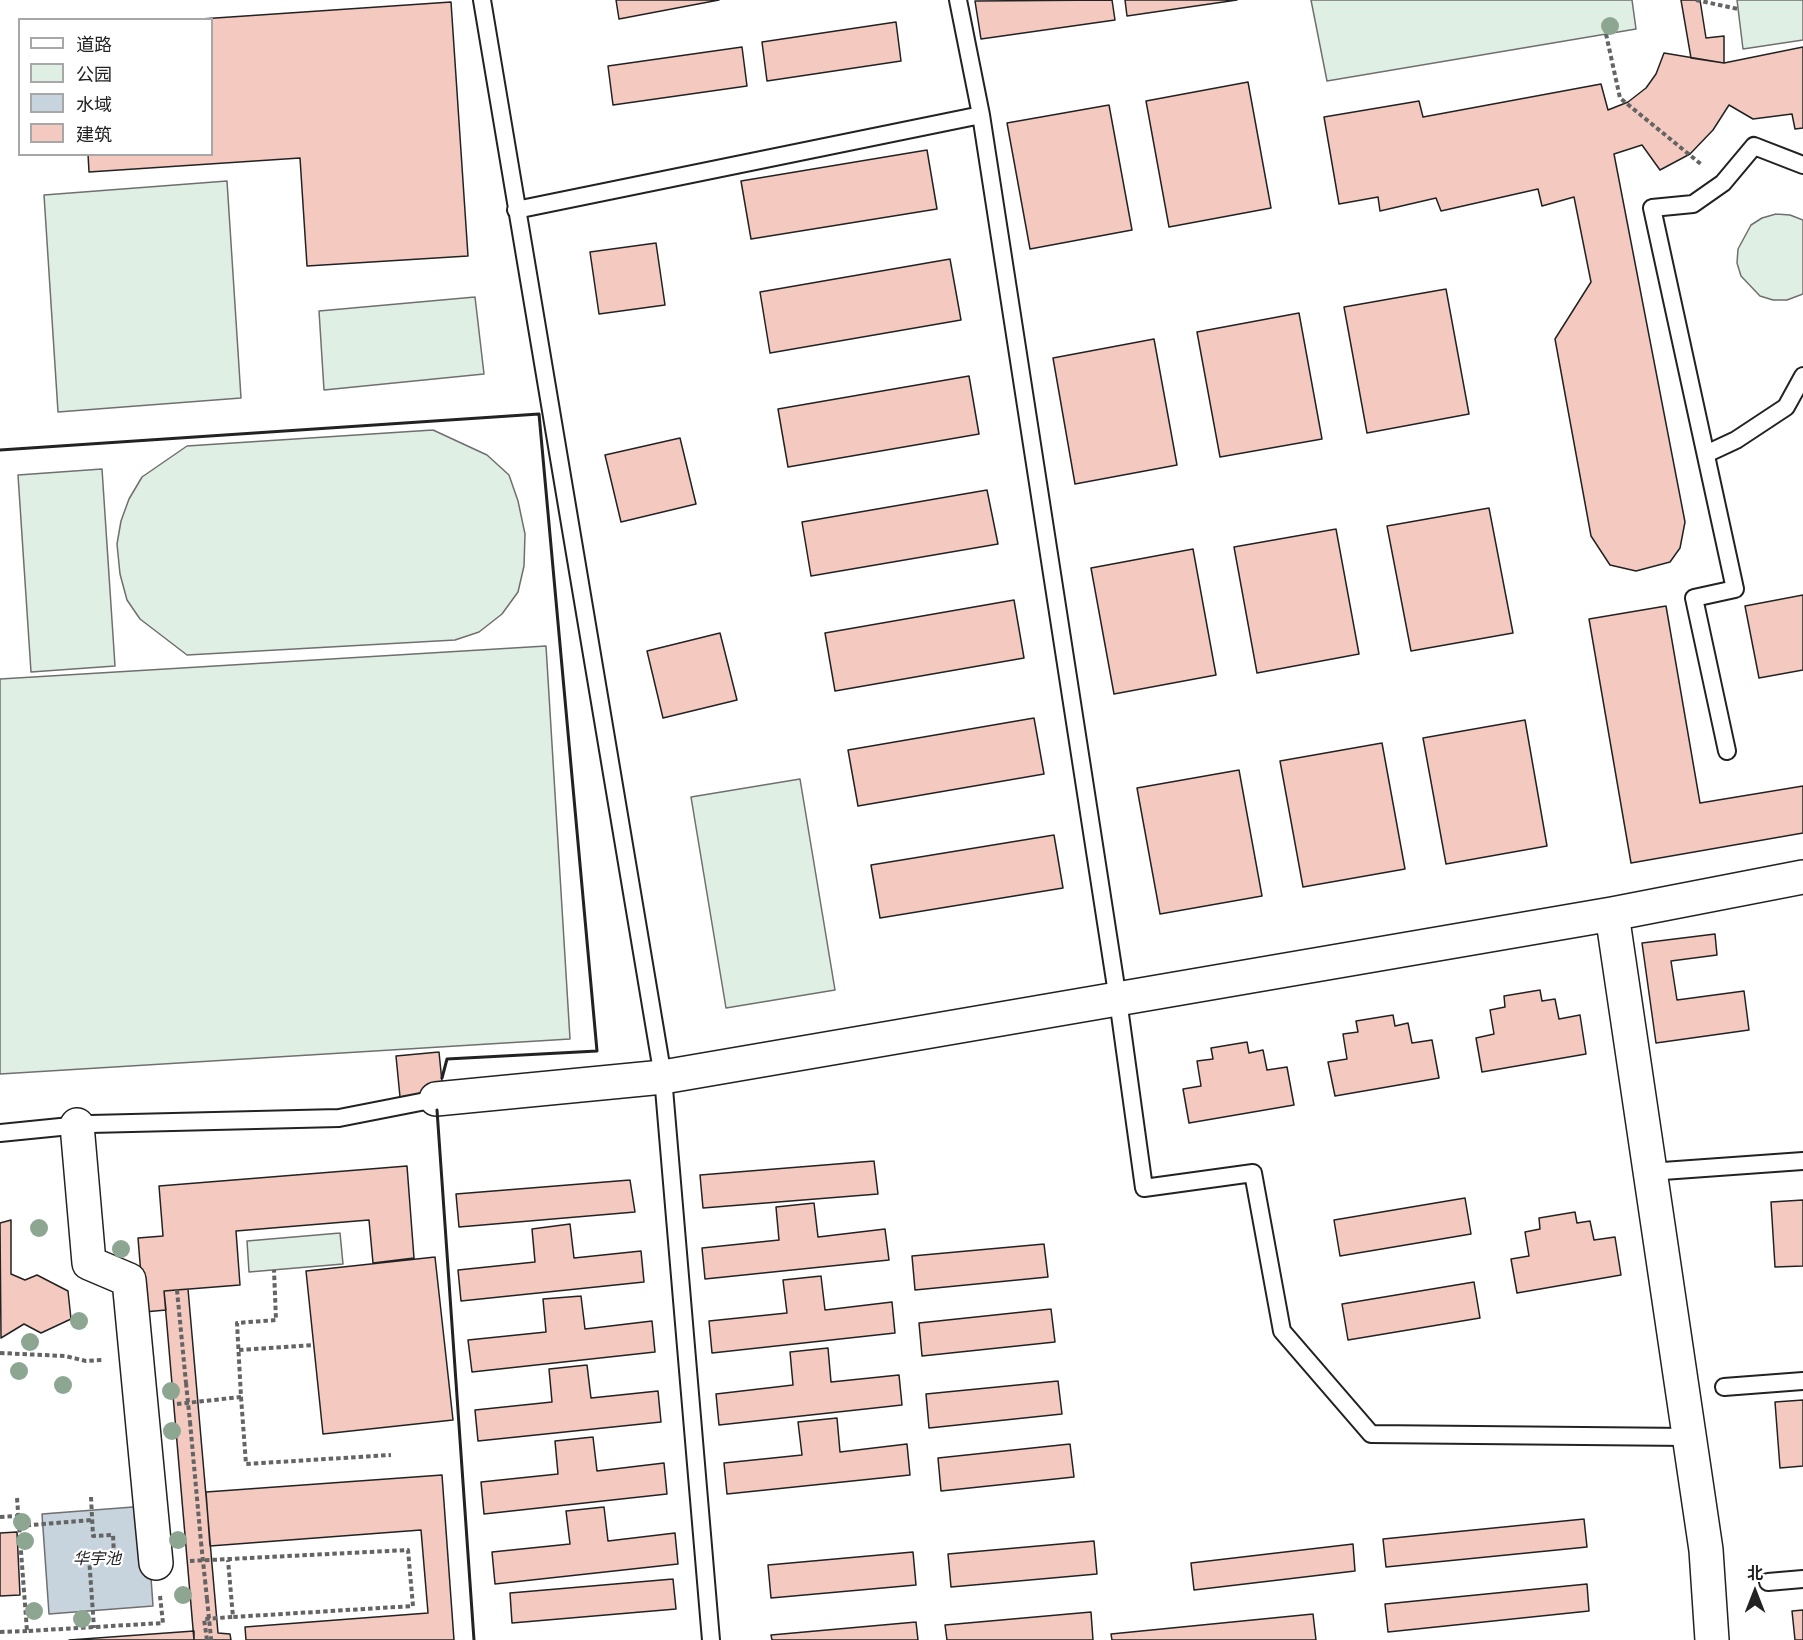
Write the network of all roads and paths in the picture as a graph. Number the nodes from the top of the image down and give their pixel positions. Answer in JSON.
{"nodes":[{"id":1,"x":482,"y":0,"type":"edge"},
{"id":2,"x":958,"y":0,"type":"edge"},
{"id":3,"x":1696,"y":0,"type":"edge"},
{"id":4,"x":1738,"y":9,"type":"dead end"},
{"id":5,"x":1606,"y":34,"type":"dead end"},
{"id":6,"x":981,"y":115,"type":"junction"},
{"id":7,"x":1803,"y":165,"type":"edge"},
{"id":8,"x":1723,"y":183,"type":"junction"},
{"id":9,"x":516,"y":210,"type":"junction"},
{"id":10,"x":1803,"y":376,"type":"edge"},
{"id":11,"x":1706,"y":454,"type":"junction"},
{"id":12,"x":1727,"y":751,"type":"dead end"},
{"id":13,"x":1803,"y":877,"type":"edge"},
{"id":14,"x":1612,"y":914,"type":"junction"},
{"id":15,"x":1118,"y":1000,"type":"junction"},
{"id":16,"x":663,"y":1077,"type":"junction"},
{"id":17,"x":436,"y":1099,"type":"joint"},
{"id":18,"x":77,"y":1125,"type":"junction"},
{"id":19,"x":0,"y":1133,"type":"edge"},
{"id":20,"x":1803,"y":1161,"type":"edge"},
{"id":21,"x":1649,"y":1172,"type":"junction"},
{"id":22,"x":274,"y":1270,"type":"dead end"},
{"id":23,"x":177,"y":1290,"type":"dead end"},
{"id":24,"x":314,"y":1345,"type":"dead end"},
{"id":25,"x":238,"y":1350,"type":"junction"},
{"id":26,"x":0,"y":1353,"type":"edge"},
{"id":27,"x":136,"y":1356,"type":"junction"},
{"id":28,"x":1803,"y":1382,"type":"edge"},
{"id":29,"x":1725,"y":1387,"type":"dead end"},
{"id":30,"x":241,"y":1397,"type":"junction"},
{"id":31,"x":130,"y":1409,"type":"junction"},
{"id":32,"x":1689,"y":1437,"type":"junction"},
{"id":33,"x":392,"y":1455,"type":"dead end"},
{"id":34,"x":91,"y":1497,"type":"dead end"},
{"id":35,"x":17,"y":1498,"type":"dead end"},
{"id":36,"x":18,"y":1516,"type":"junction"},
{"id":37,"x":0,"y":1517,"type":"edge"},
{"id":38,"x":92,"y":1520,"type":"junction"},
{"id":39,"x":19,"y":1526,"type":"junction"},
{"id":40,"x":228,"y":1560,"type":"junction"},
{"id":41,"x":156,"y":1563,"type":"junction"},
{"id":42,"x":1803,"y":1579,"type":"edge"},
{"id":43,"x":1768,"y":1582,"type":"dead end"},
{"id":44,"x":233,"y":1617,"type":"junction"},
{"id":45,"x":94,"y":1628,"type":"junction"},
{"id":46,"x":27,"y":1631,"type":"junction"},
{"id":47,"x":0,"y":1632,"type":"edge"},
{"id":48,"x":209,"y":1639,"type":"edge"},
{"id":49,"x":711,"y":1640,"type":"edge"},
{"id":50,"x":1712,"y":1640,"type":"edge"}],
"edges":[{"from":1,"to":9,"type":"lane"},
{"from":2,"to":6,"type":"lane"},
{"from":3,"to":4,"type":"path"},
{"from":5,"to":8,"type":"path"},
{"from":6,"to":9,"type":"lane"},
{"from":6,"to":15,"type":"lane"},
{"from":7,"to":8,"type":"lane"},
{"from":8,"to":11,"type":"lane"},
{"from":9,"to":16,"type":"lane"},
{"from":10,"to":11,"type":"lane"},
{"from":11,"to":12,"type":"lane"},
{"from":13,"to":14,"type":"street"},
{"from":14,"to":15,"type":"street"},
{"from":14,"to":21,"type":"street"},
{"from":15,"to":16,"type":"street"},
{"from":15,"to":32,"type":"lane"},
{"from":16,"to":17,"type":"street"},
{"from":16,"to":49,"type":"lane"},
{"from":17,"to":18,"type":"lane"},
{"from":18,"to":19,"type":"lane"},
{"from":18,"to":27,"type":"street"},
{"from":20,"to":21,"type":"lane"},
{"from":21,"to":32,"type":"street"},
{"from":22,"to":25,"type":"path"},
{"from":23,"to":48,"type":"path","bridge":true},
{"from":24,"to":25,"type":"path"},
{"from":25,"to":30,"type":"path"},
{"from":26,"to":27,"type":"path"},
{"from":27,"to":31,"type":"street"},
{"from":28,"to":29,"type":"lane"},
{"from":30,"to":31,"type":"path"},
{"from":30,"to":33,"type":"path"},
{"from":31,"to":41,"type":"street"},
{"from":32,"to":50,"type":"street"},
{"from":34,"to":38,"type":"path"},
{"from":35,"to":36,"type":"path"},
{"from":36,"to":37,"type":"path"},
{"from":36,"to":39,"type":"path"},
{"from":38,"to":39,"type":"path"},
{"from":38,"to":45,"type":"path"},
{"from":39,"to":46,"type":"path"},
{"from":40,"to":41,"type":"path"},
{"from":40,"to":44,"type":"path"},
{"from":40,"to":44,"type":"path"},
{"from":41,"to":45,"type":"path"},
{"from":42,"to":43,"type":"lane"},
{"from":44,"to":48,"type":"path"},
{"from":45,"to":46,"type":"path"},
{"from":46,"to":47,"type":"path"}]}
